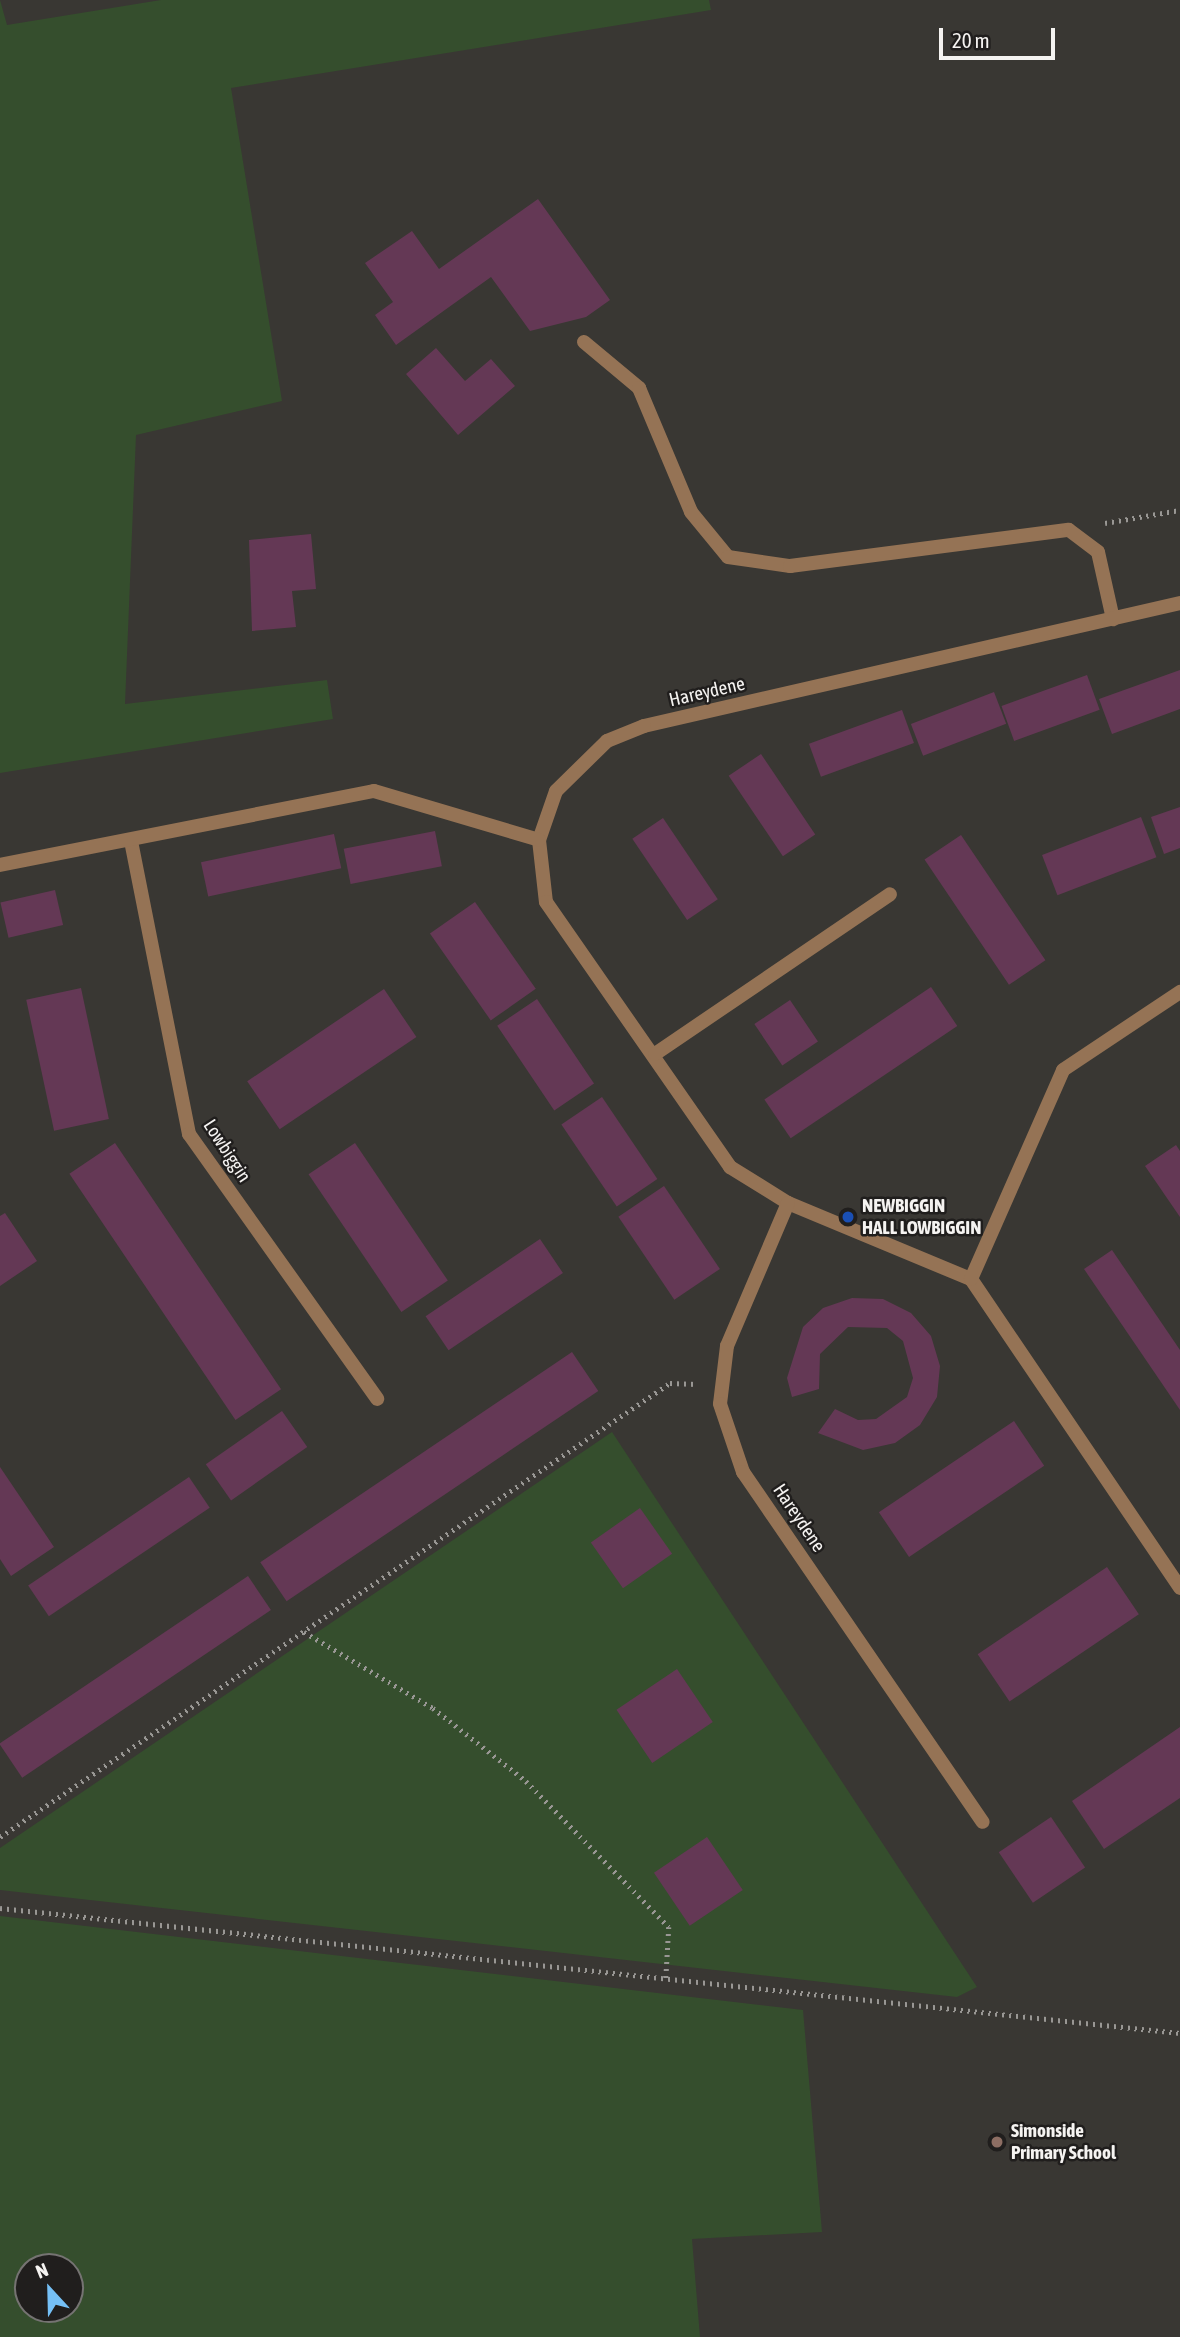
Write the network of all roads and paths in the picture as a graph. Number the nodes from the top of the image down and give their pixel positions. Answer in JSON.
{"nodes":[{"id":1,"x":584,"y":342,"type":"dead end"},
{"id":2,"x":1180,"y":510,"type":"edge"},
{"id":3,"x":1069,"y":530,"type":"junction"},
{"id":4,"x":1180,"y":603,"type":"edge"},
{"id":5,"x":1113,"y":619,"type":"junction"},
{"id":6,"x":539,"y":839,"type":"junction"},
{"id":7,"x":131,"y":841,"type":"junction"},
{"id":8,"x":0,"y":865,"type":"edge"},
{"id":9,"x":890,"y":894,"type":"dead end"},
{"id":10,"x":1180,"y":992,"type":"edge"},
{"id":11,"x":655,"y":1054,"type":"junction"},
{"id":12,"x":788,"y":1203,"type":"junction"},
{"id":13,"x":971,"y":1279,"type":"junction"},
{"id":14,"x":723,"y":1385,"type":"junction"},
{"id":15,"x":377,"y":1399,"type":"dead end"},
{"id":16,"x":1180,"y":1588,"type":"edge"},
{"id":17,"x":304,"y":1632,"type":"junction"},
{"id":18,"x":983,"y":1822,"type":"dead end"},
{"id":19,"x":0,"y":1837,"type":"edge"},
{"id":20,"x":0,"y":1908,"type":"edge"},
{"id":21,"x":666,"y":1979,"type":"junction"},
{"id":22,"x":1180,"y":2033,"type":"edge"}],
"edges":[{"from":1,"to":3,"type":"street"},
{"from":2,"to":3,"type":"path"},
{"from":3,"to":5,"type":"street"},
{"from":4,"to":5,"type":"street","name":"Hareydene"},
{"from":5,"to":6,"type":"street","name":"Hareydene"},
{"from":6,"to":7,"type":"street"},
{"from":6,"to":11,"type":"street","name":"Hareydene"},
{"from":7,"to":8,"type":"street"},
{"from":7,"to":15,"type":"street","name":"Lowbiggin"},
{"from":9,"to":11,"type":"street"},
{"from":10,"to":13,"type":"street"},
{"from":11,"to":12,"type":"street","name":"Hareydene"},
{"from":12,"to":13,"type":"street","name":"Hareydene"},
{"from":12,"to":14,"type":"street","name":"Hareydene"},
{"from":13,"to":16,"type":"street"},
{"from":14,"to":17,"type":"path"},
{"from":14,"to":18,"type":"street","name":"Hareydene"},
{"from":17,"to":19,"type":"path"},
{"from":17,"to":21,"type":"path"},
{"from":20,"to":21,"type":"path"},
{"from":21,"to":22,"type":"path"}]}
